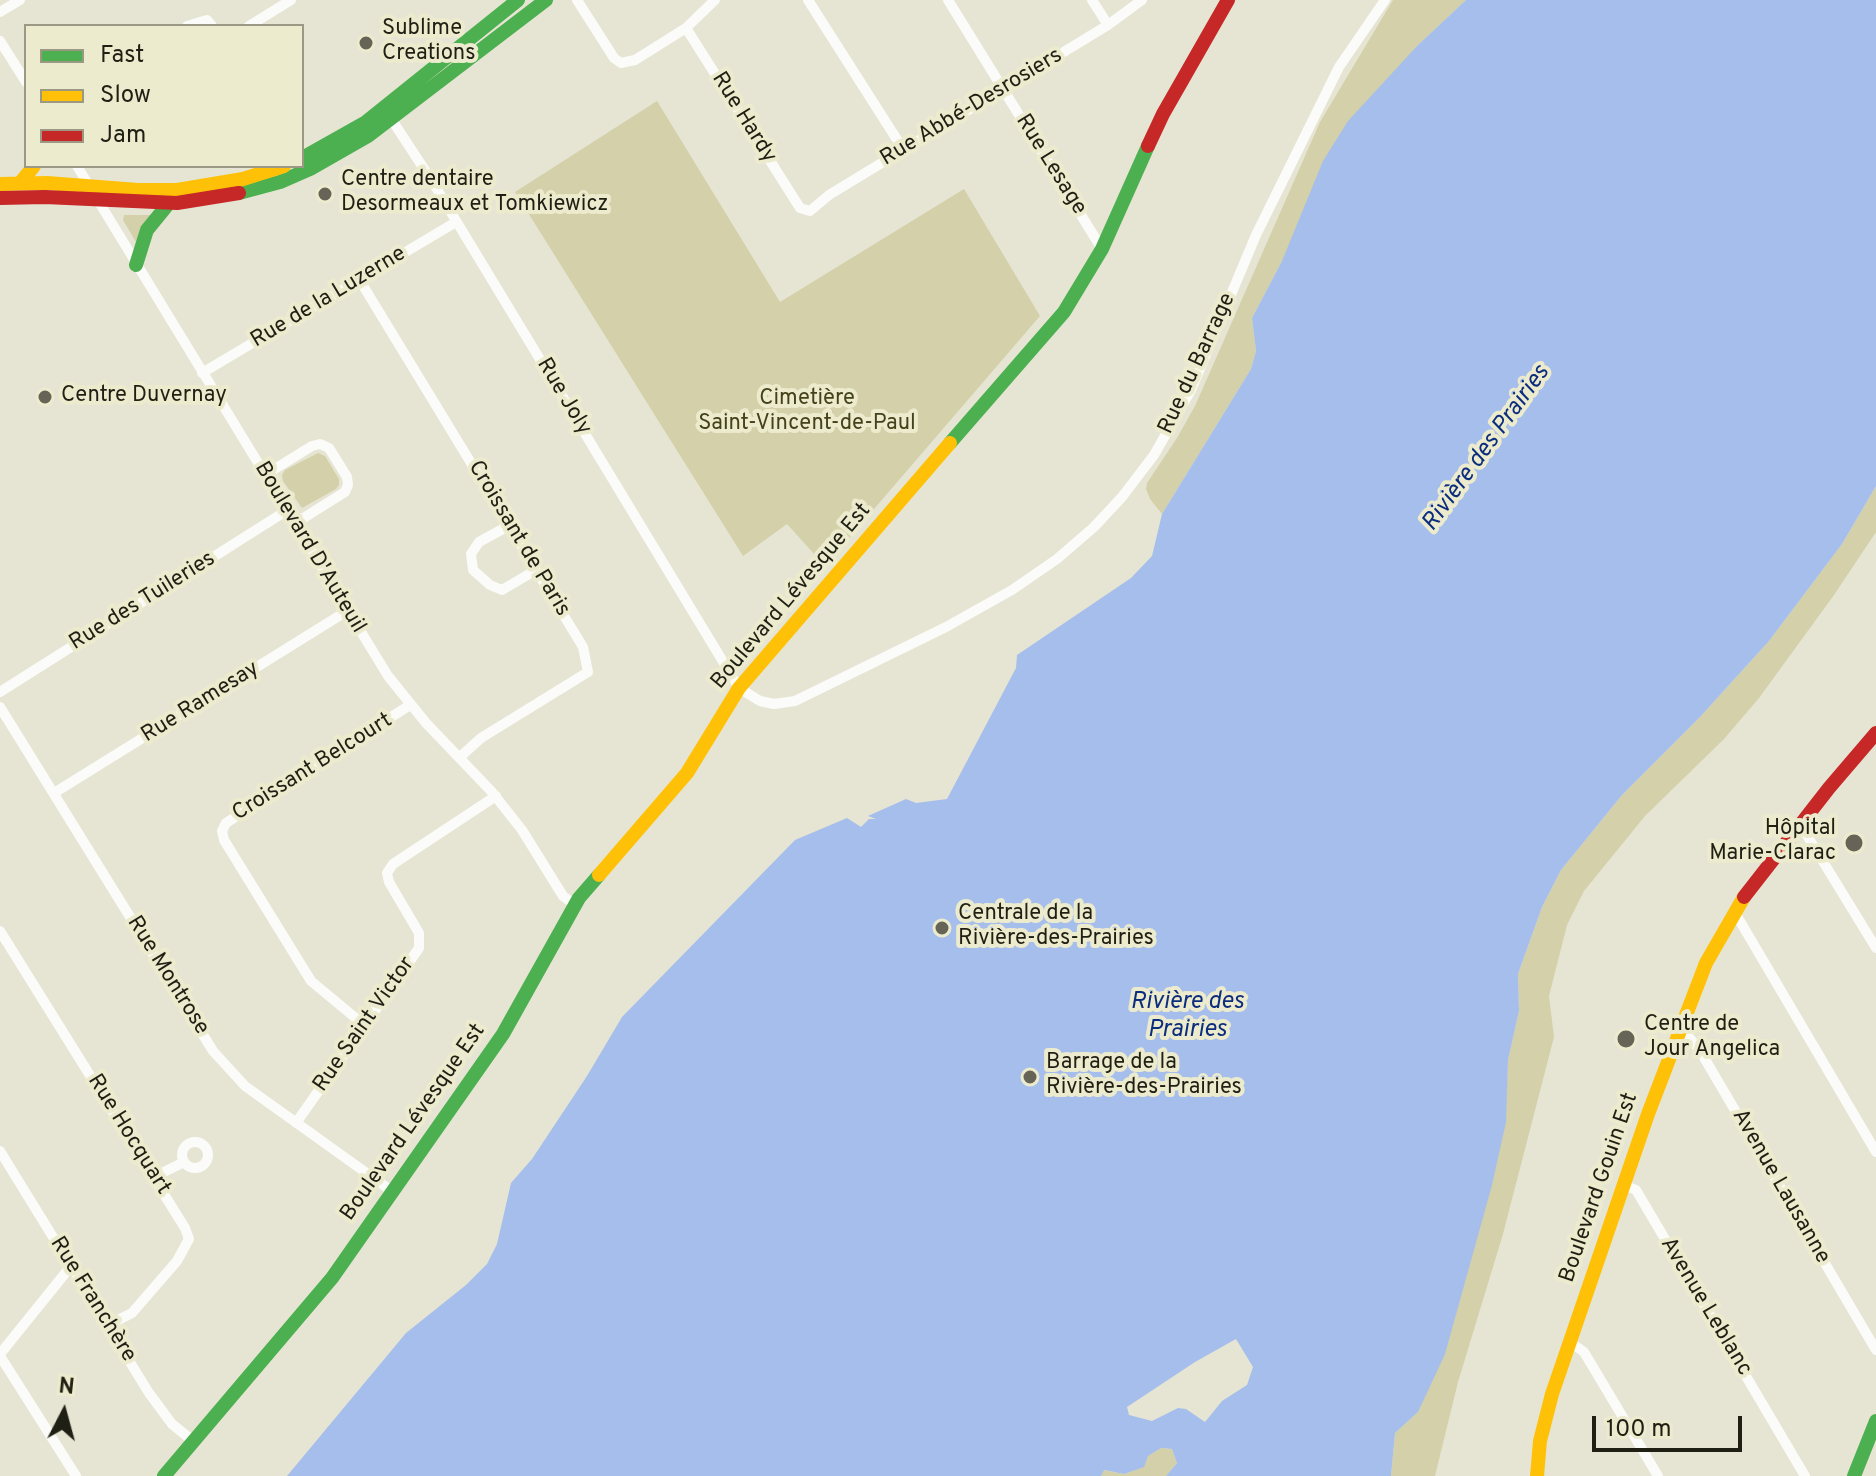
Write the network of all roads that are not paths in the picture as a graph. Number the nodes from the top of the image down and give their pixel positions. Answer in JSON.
{"nodes":[{"id":1,"x":20,"y":0,"type":"edge"},
{"id":2,"x":291,"y":0,"type":"edge"},
{"id":3,"x":518,"y":0,"type":"edge"},
{"id":4,"x":546,"y":0,"type":"edge"},
{"id":5,"x":577,"y":0,"type":"edge"},
{"id":6,"x":715,"y":0,"type":"edge"},
{"id":7,"x":808,"y":0,"type":"edge"},
{"id":8,"x":948,"y":0,"type":"edge"},
{"id":9,"x":1092,"y":0,"type":"edge"},
{"id":10,"x":1142,"y":0,"type":"edge"},
{"id":11,"x":1228,"y":0,"type":"edge"},
{"id":12,"x":1385,"y":0,"type":"edge"},
{"id":13,"x":0,"y":12,"type":"edge"},
{"id":14,"x":252,"y":24,"type":"edge"},
{"id":15,"x":1108,"y":25,"type":"junction"},
{"id":16,"x":686,"y":28,"type":"junction"},
{"id":17,"x":2,"y":47,"type":"edge"},
{"id":18,"x":24,"y":79,"type":"edge"},
{"id":19,"x":1003,"y":90,"type":"junction"},
{"id":20,"x":388,"y":113,"type":"junction"},
{"id":21,"x":903,"y":149,"type":"junction"},
{"id":22,"x":304,"y":157,"type":"edge"},
{"id":23,"x":32,"y":168,"type":"edge"},
{"id":24,"x":78,"y":168,"type":"edge"},
{"id":25,"x":278,"y":168,"type":"edge"},
{"id":26,"x":20,"y":183,"type":"junction"},
{"id":27,"x":0,"y":184,"type":"edge"},
{"id":28,"x":89,"y":185,"type":"junction"},
{"id":29,"x":0,"y":198,"type":"edge"},
{"id":30,"x":97,"y":199,"type":"junction"},
{"id":31,"x":169,"y":203,"type":"junction"},
{"id":32,"x":800,"y":208,"type":"joint"},
{"id":33,"x":456,"y":222,"type":"junction"},
{"id":34,"x":1102,"y":249,"type":"junction"},
{"id":35,"x":136,"y":265,"type":"junction"},
{"id":36,"x":359,"y":279,"type":"junction"},
{"id":37,"x":202,"y":373,"type":"junction"},
{"id":38,"x":265,"y":475,"type":"junction"},
{"id":39,"x":286,"y":511,"type":"junction"},
{"id":40,"x":294,"y":524,"type":"junction"},
{"id":41,"x":510,"y":525,"type":"junction"},
{"id":42,"x":536,"y":570,"type":"junction"},
{"id":43,"x":347,"y":611,"type":"junction"},
{"id":44,"x":739,"y":688,"type":"junction"},
{"id":45,"x":0,"y":692,"type":"edge"},
{"id":46,"x":410,"y":705,"type":"junction"},
{"id":47,"x":0,"y":707,"type":"edge"},
{"id":48,"x":1876,"y":733,"type":"edge"},
{"id":49,"x":460,"y":757,"type":"junction"},
{"id":50,"x":54,"y":793,"type":"junction"},
{"id":51,"x":496,"y":796,"type":"junction"},
{"id":52,"x":1800,"y":824,"type":"junction"},
{"id":53,"x":575,"y":905,"type":"junction"},
{"id":54,"x":1734,"y":911,"type":"junction"},
{"id":55,"x":0,"y":931,"type":"edge"},
{"id":56,"x":1876,"y":948,"type":"edge"},
{"id":57,"x":364,"y":1025,"type":"junction"},
{"id":58,"x":1680,"y":1027,"type":"junction"},
{"id":59,"x":296,"y":1123,"type":"junction"},
{"id":60,"x":0,"y":1151,"type":"edge"},
{"id":61,"x":1876,"y":1152,"type":"edge"},
{"id":62,"x":184,"y":1162,"type":"dead end"},
{"id":63,"x":154,"y":1177,"type":"junction"},
{"id":64,"x":1624,"y":1185,"type":"junction"},
{"id":65,"x":393,"y":1192,"type":"junction"},
{"id":66,"x":71,"y":1266,"type":"junction"},
{"id":67,"x":108,"y":1325,"type":"junction"},
{"id":68,"x":1570,"y":1342,"type":"junction"},
{"id":69,"x":1876,"y":1350,"type":"edge"},
{"id":70,"x":0,"y":1355,"type":"edge"},
{"id":71,"x":1876,"y":1421,"type":"edge"},
{"id":72,"x":193,"y":1441,"type":"junction"},
{"id":73,"x":76,"y":1476,"type":"edge"},
{"id":74,"x":164,"y":1476,"type":"edge"},
{"id":75,"x":1537,"y":1476,"type":"edge"},
{"id":76,"x":1658,"y":1476,"type":"edge"},
{"id":77,"x":1805,"y":1476,"type":"edge"},
{"id":78,"x":1854,"y":1476,"type":"edge"}],
"edges":[{"from":1,"to":13,"type":"street"},
{"from":2,"to":14,"type":"street"},
{"from":3,"to":20,"type":"street"},
{"from":4,"to":20,"type":"street"},
{"from":5,"to":16,"type":"street"},
{"from":6,"to":16,"type":"street"},
{"from":7,"to":21,"type":"street"},
{"from":8,"to":19,"type":"street","name":"Rue Lesage"},
{"from":9,"to":15,"type":"street"},
{"from":10,"to":15,"type":"street","name":"Rue Abbé-Desrosiers"},
{"from":11,"to":34,"type":"street","name":"Boulevard Lévesque Est"},
{"from":12,"to":44,"type":"street","name":"Rue du Barrage"},
{"from":15,"to":19,"type":"street","name":"Rue Abbé-Desrosiers"},
{"from":16,"to":32,"type":"street","name":"Rue Hardy"},
{"from":17,"to":18,"type":"street"},
{"from":19,"to":21,"type":"street","name":"Rue Abbé-Desrosiers"},
{"from":19,"to":34,"type":"street","name":"Rue Lesage"},
{"from":20,"to":22,"type":"street"},
{"from":20,"to":31,"type":"street"},
{"from":20,"to":33,"type":"street","name":"Rue Joly"},
{"from":21,"to":32,"type":"street","name":"Rue Abbé-Desrosiers"},
{"from":23,"to":26,"type":"street"},
{"from":24,"to":28,"type":"street","name":"Boulevard D'Auteuil"},
{"from":25,"to":28,"type":"street"},
{"from":26,"to":27,"type":"street"},
{"from":26,"to":28,"type":"street"},
{"from":28,"to":30,"type":"street","name":"Boulevard D'Auteuil"},
{"from":29,"to":30,"type":"street"},
{"from":30,"to":31,"type":"street"},
{"from":30,"to":35,"type":"street","name":"Boulevard D'Auteuil"},
{"from":31,"to":35,"type":"street"},
{"from":33,"to":36,"type":"street","name":"Rue de la Luzerne"},
{"from":33,"to":44,"type":"street","name":"Rue Joly"},
{"from":34,"to":44,"type":"street","name":"Boulevard Lévesque Est"},
{"from":35,"to":37,"type":"street","name":"Boulevard D'Auteuil"},
{"from":36,"to":37,"type":"street","name":"Rue de la Luzerne"},
{"from":36,"to":41,"type":"street","name":"Croissant de Paris"},
{"from":37,"to":38,"type":"street","name":"Boulevard D'Auteuil"},
{"from":38,"to":39,"type":"street","name":"Boulevard D'Auteuil"},
{"from":38,"to":40,"type":"street"},
{"from":39,"to":40,"type":"street","name":"Boulevard D'Auteuil"},
{"from":39,"to":45,"type":"street","name":"Rue des Tuileries"},
{"from":40,"to":43,"type":"street","name":"Boulevard D'Auteuil"},
{"from":41,"to":42,"type":"street","name":"Croissant de Paris"},
{"from":41,"to":42,"type":"street"},
{"from":42,"to":49,"type":"street","name":"Croissant de Paris"},
{"from":43,"to":46,"type":"street","name":"Boulevard D'Auteuil"},
{"from":43,"to":50,"type":"street","name":"Rue Ramesay"},
{"from":44,"to":53,"type":"street","name":"Boulevard Lévesque Est"},
{"from":46,"to":49,"type":"street","name":"Boulevard D'Auteuil"},
{"from":46,"to":57,"type":"street","name":"Croissant Belcourt"},
{"from":47,"to":50,"type":"street","name":"Rue Montrose"},
{"from":48,"to":52,"type":"street","name":"Boulevard Gouin Est"},
{"from":49,"to":51,"type":"street","name":"Boulevard D'Auteuil"},
{"from":50,"to":59,"type":"street","name":"Rue Montrose"},
{"from":51,"to":53,"type":"street","name":"Boulevard D'Auteuil"},
{"from":51,"to":57,"type":"street","name":"Rue Saint Victor"},
{"from":52,"to":54,"type":"street","name":"Boulevard Gouin Est"},
{"from":52,"to":56,"type":"street"},
{"from":53,"to":65,"type":"street","name":"Boulevard Lévesque Est"},
{"from":54,"to":58,"type":"street","name":"Boulevard Gouin Est"},
{"from":54,"to":61,"type":"street"},
{"from":55,"to":63,"type":"street","name":"Rue Hocquart"},
{"from":57,"to":59,"type":"street","name":"Rue Saint Victor"},
{"from":58,"to":64,"type":"street","name":"Boulevard Gouin Est"},
{"from":58,"to":69,"type":"street","name":"Avenue Lausanne"},
{"from":59,"to":65,"type":"street","name":"Rue Montrose"},
{"from":60,"to":66,"type":"street","name":"Rue Franchère"},
{"from":62,"to":63,"type":"street"},
{"from":63,"to":67,"type":"street","name":"Rue Hocquart"},
{"from":64,"to":68,"type":"street","name":"Boulevard Gouin Est"},
{"from":64,"to":77,"type":"street","name":"Avenue Leblanc"},
{"from":65,"to":72,"type":"street","name":"Boulevard Lévesque Est"},
{"from":66,"to":67,"type":"street","name":"Rue Franchère"},
{"from":66,"to":70,"type":"street"},
{"from":67,"to":72,"type":"street","name":"Rue Franchère"},
{"from":68,"to":75,"type":"street","name":"Boulevard Gouin Est"},
{"from":68,"to":76,"type":"street"},
{"from":70,"to":73,"type":"street"},
{"from":71,"to":78,"type":"street"},
{"from":72,"to":74,"type":"street","name":"Boulevard Lévesque Est"}]}
